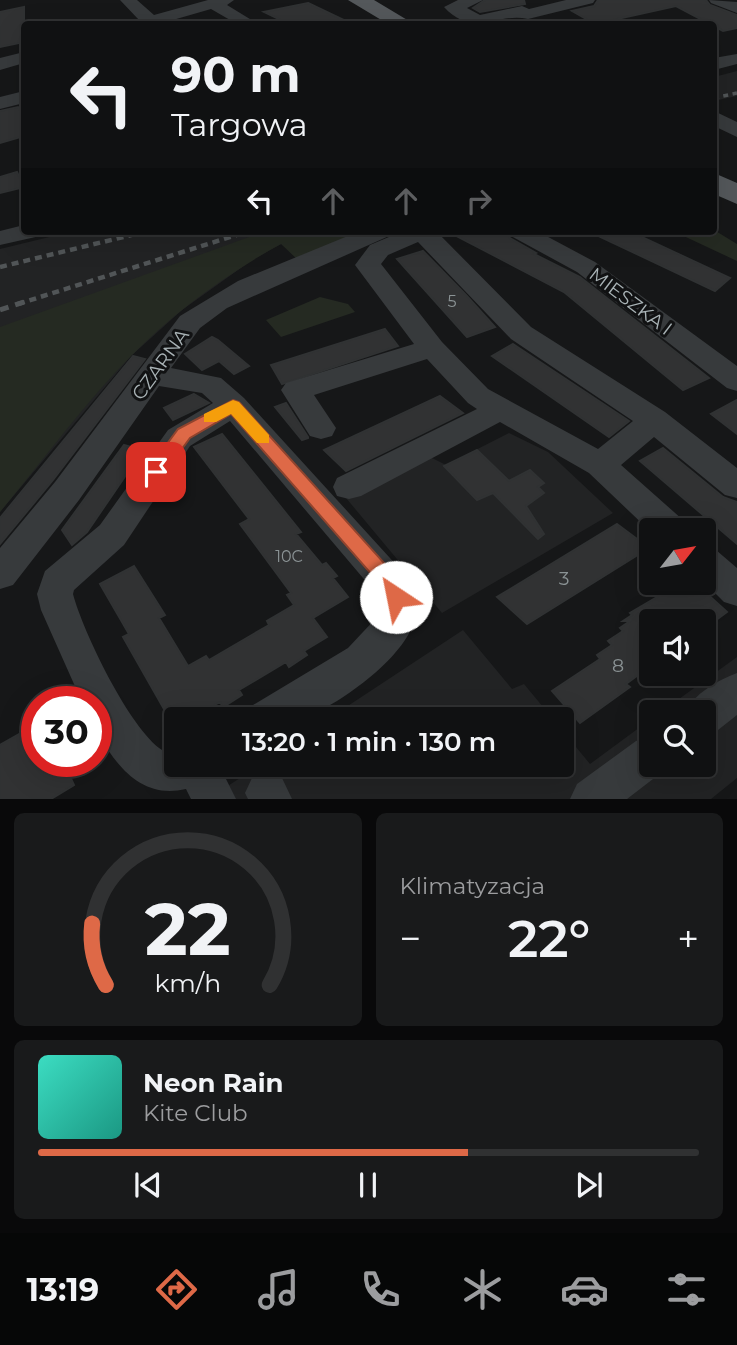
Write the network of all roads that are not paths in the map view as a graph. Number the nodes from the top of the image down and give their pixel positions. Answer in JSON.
{"nodes":[{"id":1,"x":128,"y":0,"type":"edge"},
{"id":2,"x":151,"y":0,"type":"edge"},
{"id":3,"x":358,"y":0,"type":"edge"},
{"id":4,"x":391,"y":0,"type":"edge"},
{"id":5,"x":475,"y":0,"type":"edge"},
{"id":6,"x":498,"y":0,"type":"edge"},
{"id":7,"x":587,"y":0,"type":"edge"},
{"id":8,"x":717,"y":0,"type":"edge"},
{"id":9,"x":219,"y":2,"type":"edge"},
{"id":10,"x":737,"y":8,"type":"edge"},
{"id":11,"x":525,"y":12,"type":"junction"},
{"id":12,"x":151,"y":21,"type":"edge"},
{"id":13,"x":153,"y":21,"type":"edge"},
{"id":14,"x":155,"y":21,"type":"edge"},
{"id":15,"x":245,"y":21,"type":"edge"},
{"id":16,"x":413,"y":21,"type":"edge"},
{"id":17,"x":543,"y":21,"type":"edge"},
{"id":18,"x":21,"y":58,"type":"edge"},
{"id":19,"x":737,"y":59,"type":"edge"},
{"id":20,"x":717,"y":63,"type":"edge"},
{"id":21,"x":0,"y":64,"type":"edge"},
{"id":22,"x":0,"y":73,"type":"edge"},
{"id":23,"x":21,"y":75,"type":"edge"},
{"id":24,"x":21,"y":98,"type":"edge"},
{"id":25,"x":0,"y":103,"type":"edge"},
{"id":26,"x":717,"y":119,"type":"edge"},
{"id":27,"x":737,"y":131,"type":"edge"},
{"id":28,"x":717,"y":184,"type":"edge"},
{"id":29,"x":737,"y":195,"type":"edge"},
{"id":30,"x":717,"y":210,"type":"edge"},
{"id":31,"x":737,"y":221,"type":"edge"},
{"id":32,"x":21,"y":233,"type":"edge"},
{"id":33,"x":371,"y":235,"type":"edge"},
{"id":34,"x":416,"y":235,"type":"edge"},
{"id":35,"x":426,"y":235,"type":"edge"},
{"id":36,"x":526,"y":235,"type":"edge"},
{"id":37,"x":0,"y":238,"type":"edge"},
{"id":38,"x":432,"y":348,"type":"junction"},
{"id":39,"x":153,"y":375,"type":"junction"},
{"id":40,"x":737,"y":381,"type":"edge"},
{"id":41,"x":233,"y":405,"type":"junction"},
{"id":42,"x":496,"y":408,"type":"junction"},
{"id":43,"x":654,"y":420,"type":"junction"},
{"id":44,"x":321,"y":429,"type":"dead end"},
{"id":45,"x":600,"y":465,"type":"junction"},
{"id":46,"x":737,"y":486,"type":"edge"},
{"id":47,"x":349,"y":487,"type":"dead end"},
{"id":48,"x":658,"y":518,"type":"edge"},
{"id":49,"x":716,"y":571,"type":"edge"},
{"id":50,"x":0,"y":574,"type":"edge"},
{"id":51,"x":737,"y":591,"type":"edge"},
{"id":52,"x":737,"y":691,"type":"edge"},
{"id":53,"x":286,"y":707,"type":"edge"},
{"id":54,"x":716,"y":707,"type":"edge"},
{"id":55,"x":639,"y":764,"type":"edge"},
{"id":56,"x":164,"y":771,"type":"edge"},
{"id":57,"x":202,"y":777,"type":"edge"},
{"id":58,"x":214,"y":799,"type":"edge"},
{"id":59,"x":592,"y":799,"type":"edge"}],
"edges":[{"from":1,"to":12,"type":"street"},
{"from":2,"to":13,"type":"street"},
{"from":3,"to":16,"type":"main road"},
{"from":4,"to":16,"type":"main road"},
{"from":5,"to":11,"type":"street"},
{"from":6,"to":11,"type":"street"},
{"from":7,"to":11,"type":"street"},
{"from":8,"to":10,"type":"street"},
{"from":9,"to":14,"type":"street"},
{"from":9,"to":15,"type":"street"},
{"from":11,"to":17,"type":"street"},
{"from":18,"to":21,"type":"street"},
{"from":19,"to":20,"type":"street"},
{"from":22,"to":23,"type":"street"},
{"from":24,"to":25,"type":"street"},
{"from":26,"to":27,"type":"street"},
{"from":28,"to":29,"type":"main road"},
{"from":30,"to":31,"type":"main road"},
{"from":32,"to":37,"type":"street"},
{"from":33,"to":39,"type":"street","name":"CZARNA"},
{"from":34,"to":38,"type":"street"},
{"from":35,"to":43,"type":"street"},
{"from":36,"to":40,"type":"street","name":"MIESZKA I"},
{"from":38,"to":42,"type":"street"},
{"from":38,"to":44,"type":"street"},
{"from":39,"to":41,"type":"street"},
{"from":39,"to":50,"type":"street","name":"CZARNA"},
{"from":41,"to":53,"type":"street"},
{"from":41,"to":56,"type":"street"},
{"from":42,"to":45,"type":"street"},
{"from":42,"to":47,"type":"street"},
{"from":43,"to":45,"type":"street"},
{"from":43,"to":46,"type":"street"},
{"from":45,"to":48,"type":"street"},
{"from":49,"to":51,"type":"street"},
{"from":52,"to":54,"type":"street"},
{"from":55,"to":59,"type":"street"},
{"from":57,"to":58,"type":"street"}]}
